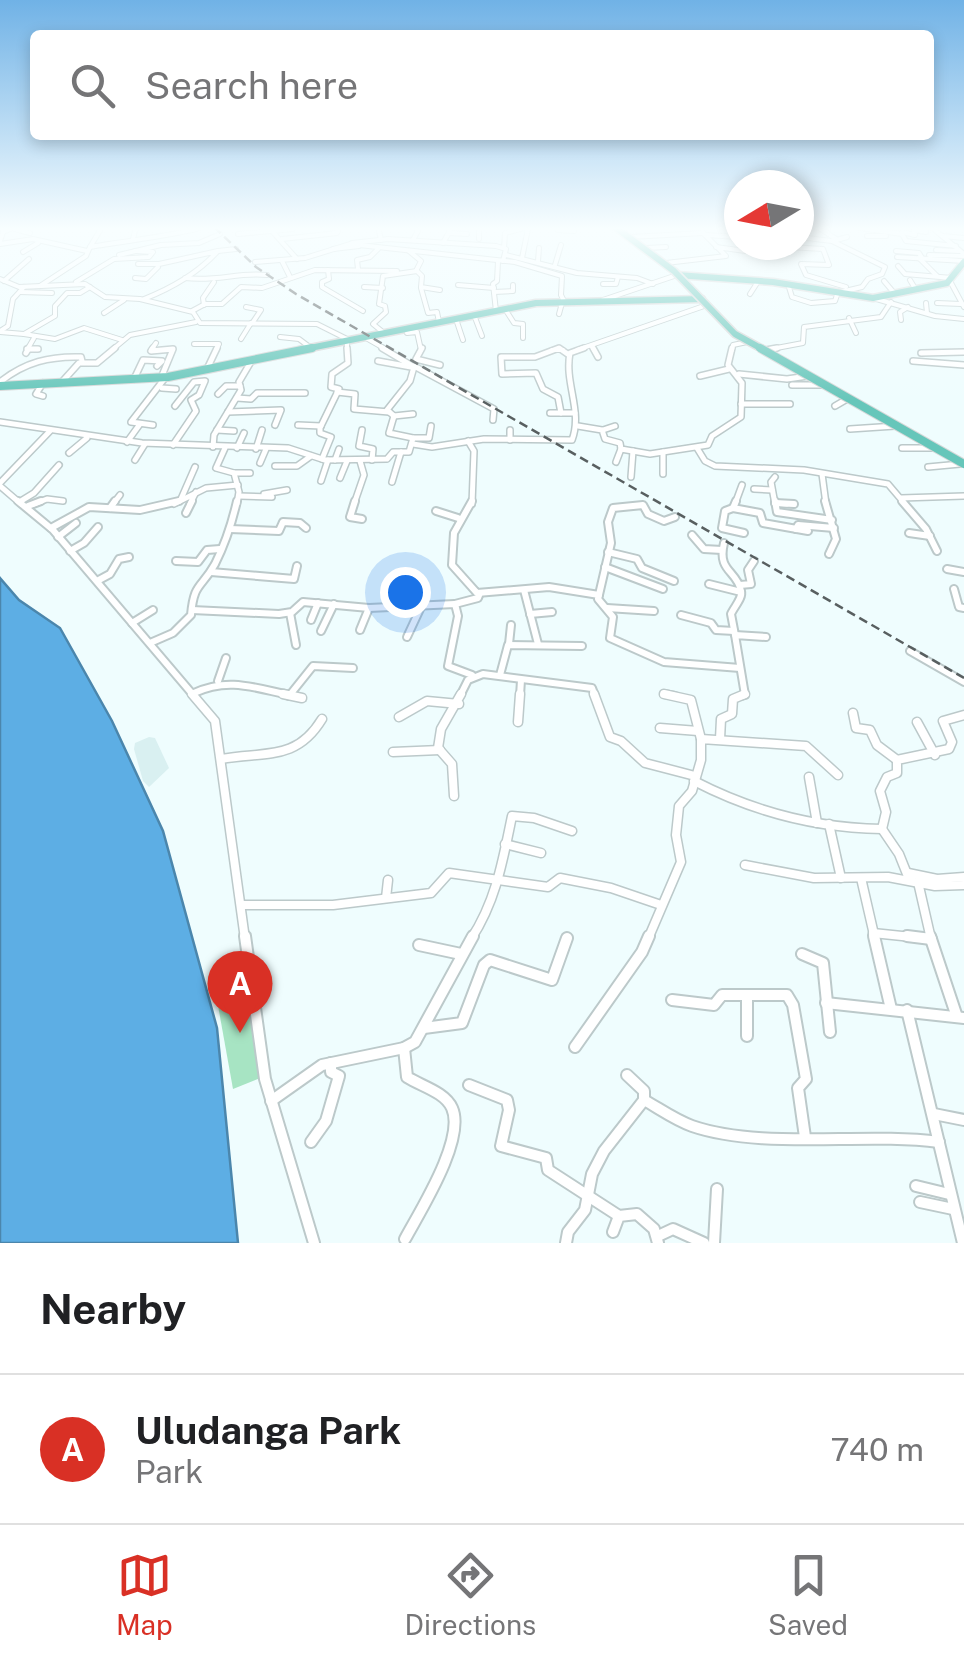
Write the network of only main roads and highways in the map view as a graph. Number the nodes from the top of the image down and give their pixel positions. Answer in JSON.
{"nodes":[{"id":1,"x":688,"y":285,"type":"edge"},
{"id":2,"x":802,"y":285,"type":"edge"},
{"id":3,"x":937,"y":285,"type":"edge"},
{"id":4,"x":702,"y":303,"type":"road end"},
{"id":5,"x":0,"y":384,"type":"edge"},
{"id":6,"x":963,"y":464,"type":"edge"}],
"edges":[{"from":1,"to":6,"type":"main road","bridge":true},
{"from":2,"to":3,"type":"main road"},
{"from":4,"to":5,"type":"main road"}]}
